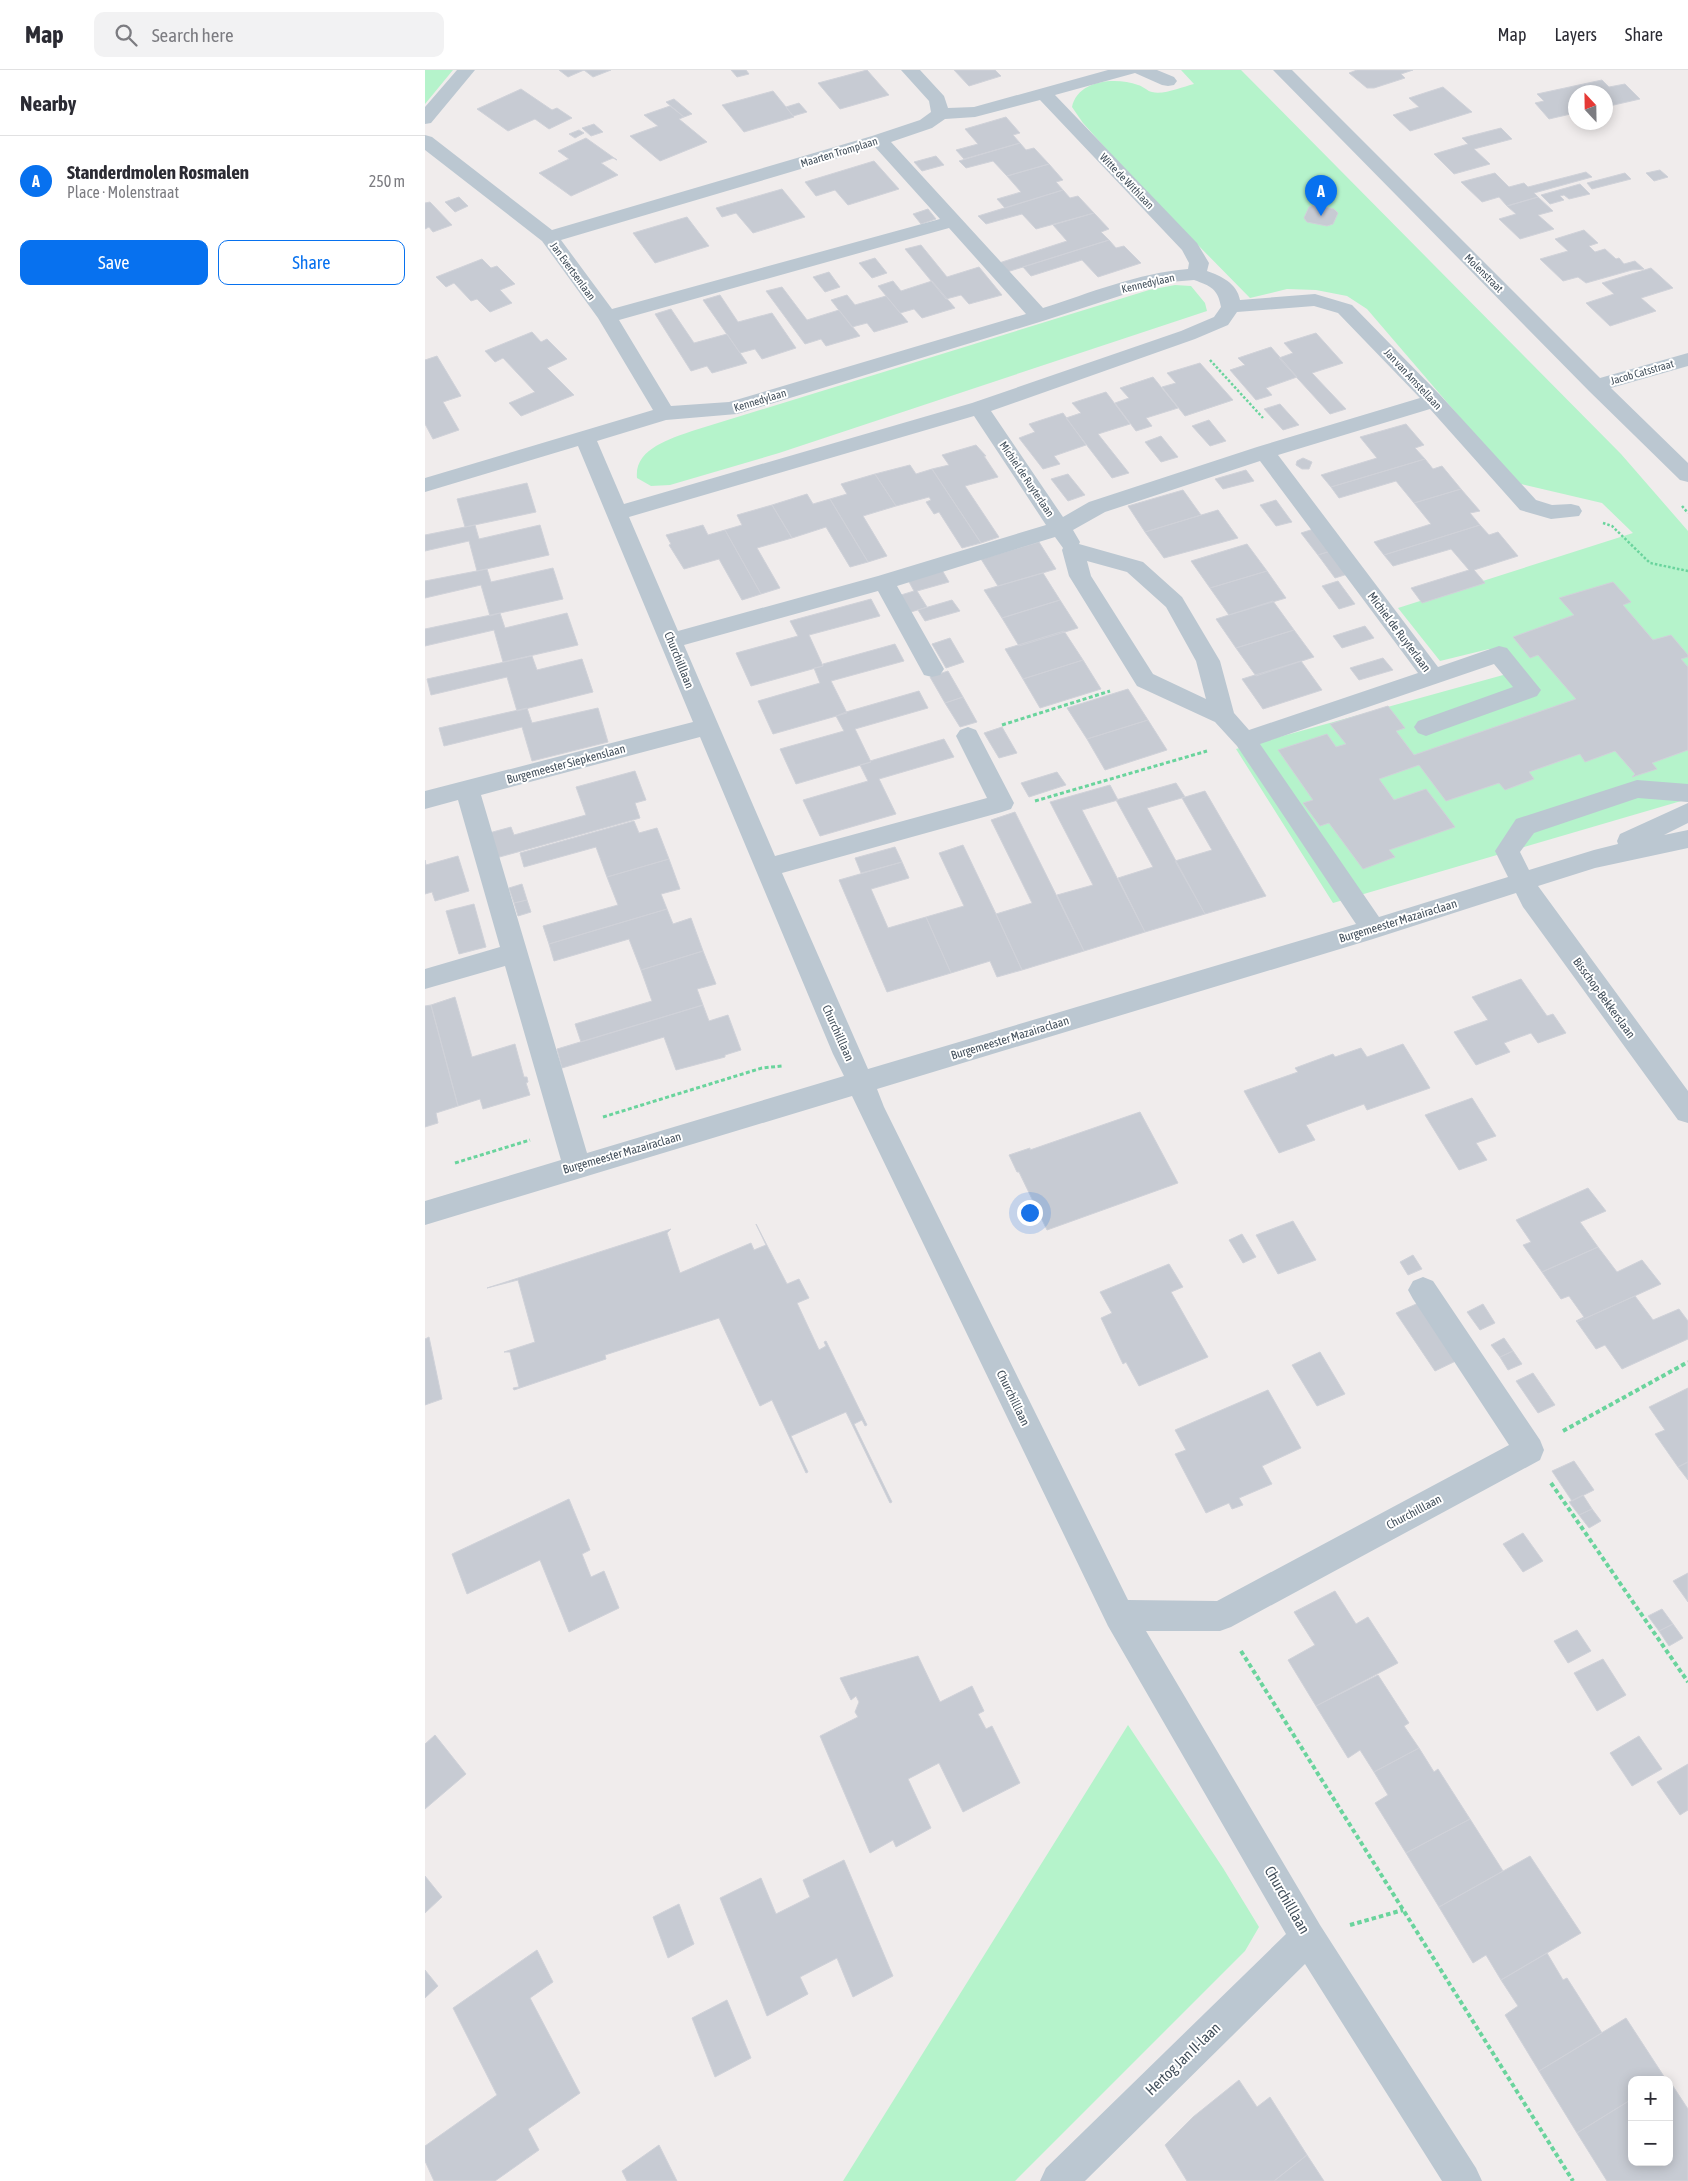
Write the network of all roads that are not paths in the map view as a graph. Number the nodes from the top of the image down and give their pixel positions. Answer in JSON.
{"nodes":[{"id":1,"x":466,"y":70,"type":"edge"},
{"id":2,"x":911,"y":70,"type":"edge"},
{"id":3,"x":1128,"y":70,"type":"edge"},
{"id":4,"x":1141,"y":70,"type":"edge"},
{"id":5,"x":1282,"y":70,"type":"edge"},
{"id":6,"x":1169,"y":81,"type":"dead end"},
{"id":7,"x":1043,"y":93,"type":"junction"},
{"id":8,"x":940,"y":114,"type":"junction"},
{"id":9,"x":425,"y":119,"type":"edge"},
{"id":10,"x":879,"y":140,"type":"junction"},
{"id":11,"x":425,"y":141,"type":"edge"},
{"id":12,"x":953,"y":221,"type":"junction"},
{"id":13,"x":549,"y":237,"type":"junction"},
{"id":14,"x":1196,"y":274,"type":"junction"},
{"id":15,"x":1231,"y":308,"type":"junction"},
{"id":16,"x":1039,"y":316,"type":"junction"},
{"id":17,"x":607,"y":317,"type":"junction"},
{"id":18,"x":1688,"y":358,"type":"edge"},
{"id":19,"x":1595,"y":386,"type":"junction"},
{"id":20,"x":1434,"y":401,"type":"junction"},
{"id":21,"x":979,"y":408,"type":"junction"},
{"id":22,"x":665,"y":413,"type":"junction"},
{"id":23,"x":585,"y":438,"type":"junction"},
{"id":24,"x":1265,"y":452,"type":"junction"},
{"id":25,"x":1688,"y":475,"type":"edge"},
{"id":26,"x":425,"y":485,"type":"edge"},
{"id":27,"x":1571,"y":512,"type":"road end"},
{"id":28,"x":617,"y":513,"type":"junction"},
{"id":29,"x":1059,"y":528,"type":"junction"},
{"id":30,"x":1073,"y":550,"type":"junction"},
{"id":31,"x":883,"y":582,"type":"junction"},
{"id":32,"x":671,"y":642,"type":"junction"},
{"id":33,"x":932,"y":669,"type":"dead end"},
{"id":34,"x":1433,"y":677,"type":"junction"},
{"id":35,"x":1223,"y":716,"type":"junction"},
{"id":36,"x":1426,"y":726,"type":"dead end"},
{"id":37,"x":706,"y":727,"type":"junction"},
{"id":38,"x":968,"y":736,"type":"road end"},
{"id":39,"x":1245,"y":740,"type":"junction"},
{"id":40,"x":467,"y":790,"type":"junction"},
{"id":41,"x":1688,"y":793,"type":"edge"},
{"id":42,"x":425,"y":800,"type":"edge"},
{"id":43,"x":1688,"y":812,"type":"edge"},
{"id":44,"x":1688,"y":839,"type":"edge"},
{"id":45,"x":1594,"y":859,"type":"junction"},
{"id":46,"x":767,"y":868,"type":"junction"},
{"id":47,"x":1522,"y":882,"type":"junction"},
{"id":48,"x":1373,"y":929,"type":"junction"},
{"id":49,"x":515,"y":953,"type":"junction"},
{"id":50,"x":425,"y":979,"type":"edge"},
{"id":51,"x":861,"y":1083,"type":"junction"},
{"id":52,"x":1688,"y":1112,"type":"edge"},
{"id":53,"x":577,"y":1166,"type":"junction"},
{"id":54,"x":425,"y":1213,"type":"edge"},
{"id":55,"x":1423,"y":1290,"type":"dead end"},
{"id":56,"x":1119,"y":1615,"type":"junction"},
{"id":57,"x":1308,"y":1937,"type":"junction"},
{"id":58,"x":1059,"y":2181,"type":"edge"},
{"id":59,"x":1463,"y":2181,"type":"edge"}],
"edges":[{"from":1,"to":9,"type":"street"},
{"from":2,"to":8,"type":"street"},
{"from":3,"to":7,"type":"street","name":"Maarten Tromplaan"},
{"from":4,"to":6,"type":"street"},
{"from":5,"to":19,"type":"street","name":"Molenstraat"},
{"from":7,"to":8,"type":"street","name":"Maarten Tromplaan"},
{"from":7,"to":14,"type":"street","name":"Witte de Withlaan"},
{"from":8,"to":10,"type":"street","name":"Maarten Tromplaan"},
{"from":10,"to":12,"type":"street"},
{"from":10,"to":13,"type":"street","name":"Maarten Tromplaan"},
{"from":11,"to":13,"type":"street","name":"Jan Evertsenlaan"},
{"from":12,"to":16,"type":"street"},
{"from":12,"to":17,"type":"street"},
{"from":13,"to":17,"type":"street","name":"Jan Evertsenlaan"},
{"from":14,"to":15,"type":"street","name":"Kennedylaan"},
{"from":14,"to":16,"type":"street","name":"Kennedylaan"},
{"from":15,"to":20,"type":"street","name":"Jan van Amstellaan"},
{"from":15,"to":21,"type":"street"},
{"from":16,"to":22,"type":"street","name":"Kennedylaan"},
{"from":17,"to":22,"type":"street","name":"Jan Evertsenlaan"},
{"from":18,"to":19,"type":"street","name":"Jacob Catsstraat"},
{"from":19,"to":25,"type":"street","name":"Molenstraat"},
{"from":20,"to":24,"type":"street"},
{"from":20,"to":27,"type":"street","name":"Jan van Amstellaan"},
{"from":21,"to":28,"type":"street"},
{"from":21,"to":29,"type":"street","name":"Michiel de Ruyterlaan"},
{"from":22,"to":23,"type":"street","name":"Kennedylaan"},
{"from":23,"to":26,"type":"street","name":"Kennedylaan"},
{"from":23,"to":28,"type":"street","name":"Churchilllaan"},
{"from":24,"to":29,"type":"street"},
{"from":24,"to":34,"type":"street","name":"Michiel de Ruyterlaan"},
{"from":28,"to":32,"type":"street","name":"Churchilllaan"},
{"from":29,"to":30,"type":"street","name":"Michiel de Ruyterlaan"},
{"from":29,"to":31,"type":"street"},
{"from":30,"to":35,"type":"street","name":"Michiel de Ruyterlaan"},
{"from":30,"to":35,"type":"street"},
{"from":31,"to":32,"type":"street"},
{"from":31,"to":33,"type":"street"},
{"from":32,"to":37,"type":"street","name":"Churchilllaan"},
{"from":34,"to":36,"type":"street"},
{"from":34,"to":39,"type":"street","name":"Michiel de Ruyterlaan"},
{"from":35,"to":39,"type":"street"},
{"from":37,"to":40,"type":"street","name":"Burgemeester Siepkenslaan"},
{"from":37,"to":46,"type":"street","name":"Churchilllaan"},
{"from":38,"to":46,"type":"street"},
{"from":39,"to":48,"type":"street"},
{"from":40,"to":42,"type":"street","name":"Burgemeester Siepkenslaan"},
{"from":40,"to":49,"type":"street"},
{"from":41,"to":47,"type":"street","name":"Bisschop-Bekkerslaan"},
{"from":43,"to":45,"type":"street","name":"Burgemeester Mazairaclaan"},
{"from":44,"to":45,"type":"street","name":"Burgemeester Mazairaclaan"},
{"from":45,"to":47,"type":"street","name":"Burgemeester Mazairaclaan"},
{"from":46,"to":51,"type":"street","name":"Churchilllaan"},
{"from":47,"to":48,"type":"street","name":"Burgemeester Mazairaclaan"},
{"from":47,"to":52,"type":"street","name":"Bisschop-Bekkerslaan"},
{"from":48,"to":51,"type":"street","name":"Burgemeester Mazairaclaan"},
{"from":49,"to":50,"type":"street"},
{"from":49,"to":53,"type":"street"},
{"from":51,"to":53,"type":"street","name":"Burgemeester Mazairaclaan"},
{"from":51,"to":56,"type":"street","name":"Churchilllaan"},
{"from":53,"to":54,"type":"street","name":"Burgemeester Mazairaclaan"},
{"from":55,"to":56,"type":"street","name":"Churchilllaan"},
{"from":56,"to":57,"type":"street","name":"Churchilllaan"},
{"from":57,"to":58,"type":"street","name":"Hertog Jan II-laan"},
{"from":57,"to":59,"type":"street","name":"Churchilllaan"}]}
